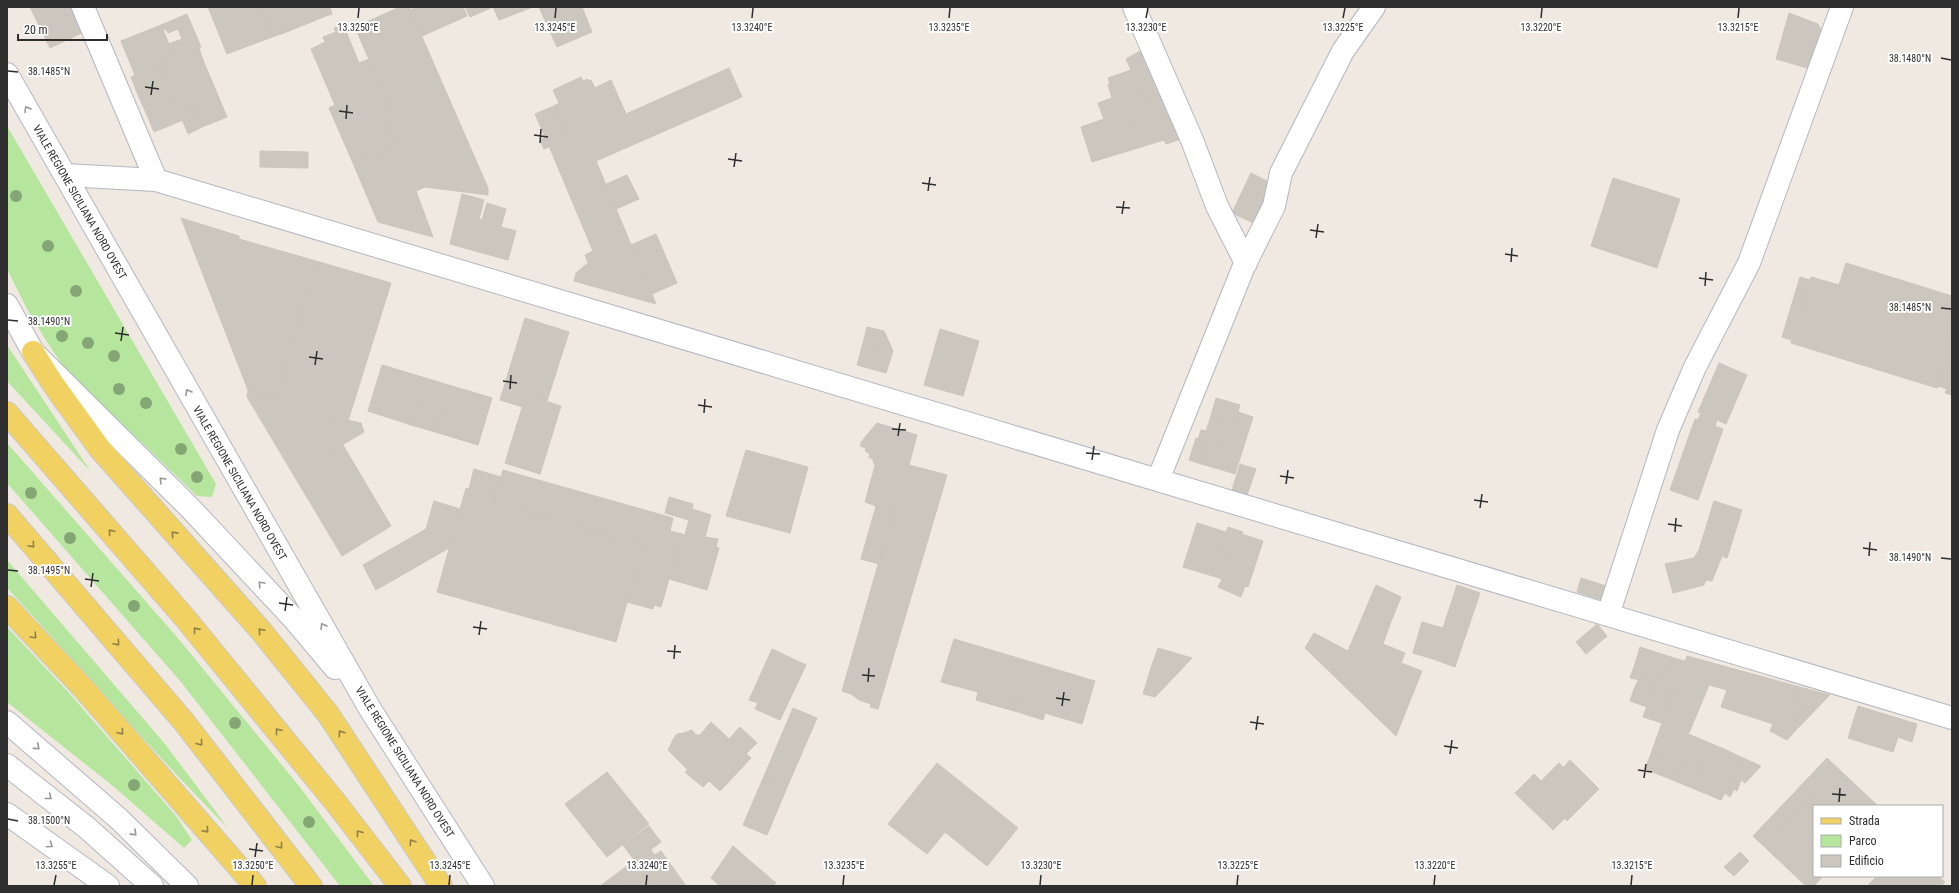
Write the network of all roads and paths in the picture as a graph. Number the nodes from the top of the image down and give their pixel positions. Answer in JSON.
{"nodes":[{"id":1,"x":83,"y":7,"type":"edge"},
{"id":2,"x":1134,"y":7,"type":"edge"},
{"id":3,"x":1374,"y":7,"type":"edge"},
{"id":4,"x":1842,"y":7,"type":"edge"},
{"id":5,"x":7,"y":74,"type":"edge"},
{"id":6,"x":65,"y":175,"type":"junction"},
{"id":7,"x":156,"y":180,"type":"junction"},
{"id":8,"x":1246,"y":262,"type":"junction"},
{"id":9,"x":7,"y":305,"type":"edge"},
{"id":10,"x":33,"y":352,"type":"junction"},
{"id":11,"x":7,"y":413,"type":"edge"},
{"id":12,"x":1158,"y":480,"type":"junction"},
{"id":13,"x":7,"y":515,"type":"edge"},
{"id":14,"x":7,"y":607,"type":"edge"},
{"id":15,"x":1608,"y":615,"type":"junction"},
{"id":16,"x":370,"y":708,"type":"junction"},
{"id":17,"x":1952,"y":718,"type":"edge"},
{"id":18,"x":7,"y":722,"type":"edge"},
{"id":19,"x":7,"y":765,"type":"edge"},
{"id":20,"x":7,"y":814,"type":"edge"},
{"id":21,"x":108,"y":886,"type":"edge"},
{"id":22,"x":152,"y":886,"type":"edge"},
{"id":23,"x":187,"y":886,"type":"edge"},
{"id":24,"x":255,"y":886,"type":"edge"},
{"id":25,"x":311,"y":886,"type":"edge"},
{"id":26,"x":400,"y":886,"type":"edge"},
{"id":27,"x":442,"y":886,"type":"edge"},
{"id":28,"x":483,"y":886,"type":"edge"}],
"edges":[{"from":1,"to":7,"type":"street"},
{"from":2,"to":8,"type":"street"},
{"from":3,"to":8,"type":"street"},
{"from":4,"to":15,"type":"street"},
{"from":6,"to":5,"type":"street","name":"VIALE REGIONE SICILIANA NORD OVEST","one_way":true},
{"from":6,"to":7,"type":"street"},
{"from":16,"to":6,"type":"street","name":"VIALE REGIONE SICILIANA NORD OVEST","one_way":true},
{"from":7,"to":12,"type":"street"},
{"from":8,"to":12,"type":"street"},
{"from":9,"to":10,"type":"street"},
{"from":16,"to":10,"type":"street","one_way":true},
{"from":27,"to":10,"type":"main road","one_way":true},
{"from":26,"to":11,"type":"main road","one_way":true},
{"from":12,"to":15,"type":"street"},
{"from":13,"to":25,"type":"main road","one_way":true},
{"from":14,"to":24,"type":"main road","one_way":true},
{"from":15,"to":17,"type":"street"},
{"from":16,"to":28,"type":"street","name":"VIALE REGIONE SICILIANA NORD OVEST"},
{"from":18,"to":23,"type":"street","one_way":true},
{"from":19,"to":22,"type":"street","one_way":true},
{"from":20,"to":21,"type":"street","one_way":true}]}
